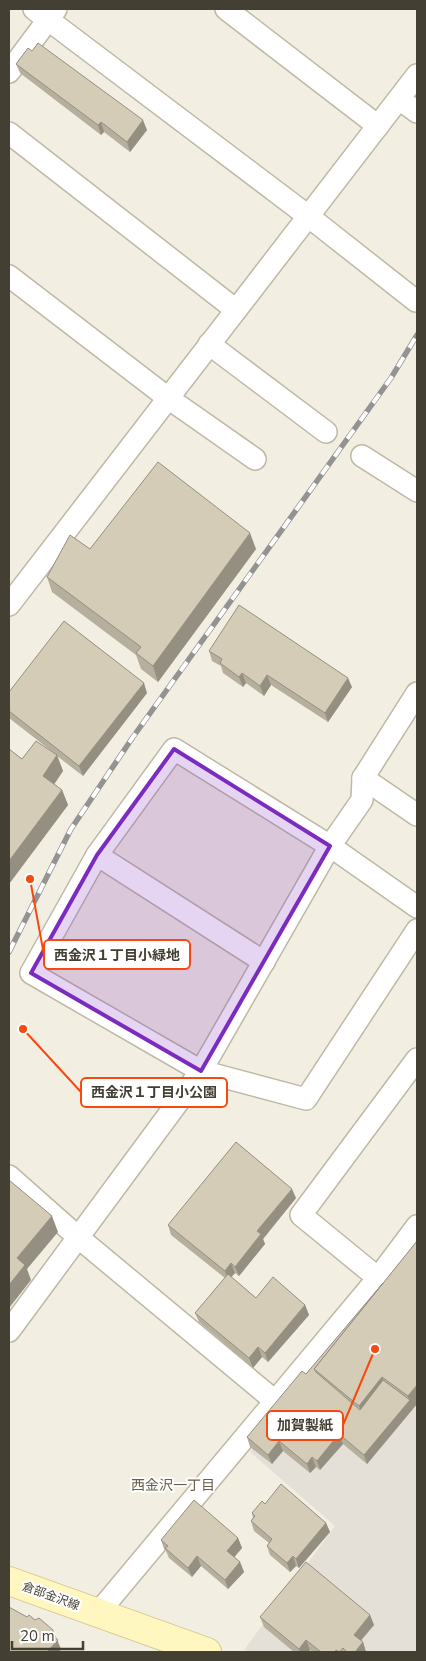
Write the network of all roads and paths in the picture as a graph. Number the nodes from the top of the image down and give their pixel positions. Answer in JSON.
{"nodes":[{"id":1,"x":226,"y":9,"type":"edge"},
{"id":2,"x":46,"y":12,"type":"edge"},
{"id":3,"x":9,"y":72,"type":"edge"},
{"id":4,"x":417,"y":75,"type":"edge"},
{"id":5,"x":399,"y":99,"type":"junction"},
{"id":6,"x":417,"y":112,"type":"edge"},
{"id":7,"x":378,"y":126,"type":"junction"},
{"id":8,"x":9,"y":133,"type":"edge"},
{"id":9,"x":308,"y":216,"type":"junction"},
{"id":10,"x":9,"y":276,"type":"edge"},
{"id":11,"x":416,"y":302,"type":"dead end"},
{"id":12,"x":236,"y":310,"type":"junction"},
{"id":13,"x":209,"y":344,"type":"junction"},
{"id":14,"x":168,"y":398,"type":"junction"},
{"id":15,"x":326,"y":432,"type":"dead end"},
{"id":16,"x":362,"y":456,"type":"dead end"},
{"id":17,"x":255,"y":459,"type":"dead end"},
{"id":18,"x":417,"y":491,"type":"edge"},
{"id":19,"x":9,"y":605,"type":"edge"},
{"id":20,"x":417,"y":693,"type":"edge"},
{"id":21,"x":363,"y":778,"type":"junction"},
{"id":22,"x":417,"y":815,"type":"edge"},
{"id":23,"x":330,"y":846,"type":"junction"},
{"id":24,"x":98,"y":855,"type":"junction"},
{"id":25,"x":417,"y":907,"type":"edge"},
{"id":26,"x":417,"y":930,"type":"edge"},
{"id":27,"x":264,"y":962,"type":"junction"},
{"id":28,"x":417,"y":1059,"type":"edge"},
{"id":29,"x":201,"y":1072,"type":"junction"},
{"id":30,"x":9,"y":1176,"type":"edge"},
{"id":31,"x":417,"y":1226,"type":"edge"},
{"id":32,"x":79,"y":1238,"type":"junction"},
{"id":33,"x":378,"y":1278,"type":"junction"},
{"id":34,"x":9,"y":1331,"type":"edge"},
{"id":35,"x":275,"y":1401,"type":"junction"},
{"id":36,"x":9,"y":1581,"type":"edge"},
{"id":37,"x":98,"y":1613,"type":"junction"},
{"id":38,"x":207,"y":1652,"type":"edge"}],
"edges":[{"from":1,"to":7,"type":"street"},
{"from":2,"to":3,"type":"street"},
{"from":2,"to":9,"type":"street"},
{"from":4,"to":5,"type":"street"},
{"from":5,"to":6,"type":"street"},
{"from":5,"to":7,"type":"street"},
{"from":7,"to":9,"type":"street"},
{"from":8,"to":12,"type":"street"},
{"from":9,"to":11,"type":"street"},
{"from":9,"to":12,"type":"street"},
{"from":10,"to":14,"type":"street"},
{"from":12,"to":13,"type":"street"},
{"from":13,"to":14,"type":"street"},
{"from":13,"to":15,"type":"street"},
{"from":14,"to":17,"type":"street"},
{"from":14,"to":19,"type":"street"},
{"from":16,"to":18,"type":"street"},
{"from":20,"to":21,"type":"street"},
{"from":21,"to":22,"type":"street"},
{"from":21,"to":23,"type":"street"},
{"from":23,"to":24,"type":"street"},
{"from":23,"to":25,"type":"street"},
{"from":23,"to":27,"type":"street"},
{"from":24,"to":27,"type":"street"},
{"from":24,"to":29,"type":"street"},
{"from":26,"to":29,"type":"street"},
{"from":27,"to":29,"type":"street"},
{"from":28,"to":33,"type":"street"},
{"from":29,"to":32,"type":"street"},
{"from":30,"to":32,"type":"street"},
{"from":31,"to":33,"type":"street"},
{"from":32,"to":34,"type":"street"},
{"from":32,"to":35,"type":"street"},
{"from":33,"to":35,"type":"street"},
{"from":35,"to":37,"type":"street"},
{"from":36,"to":37,"type":"main road","name":"倉部金沢線"},
{"from":37,"to":38,"type":"main road","name":"倉部金沢線"}]}
